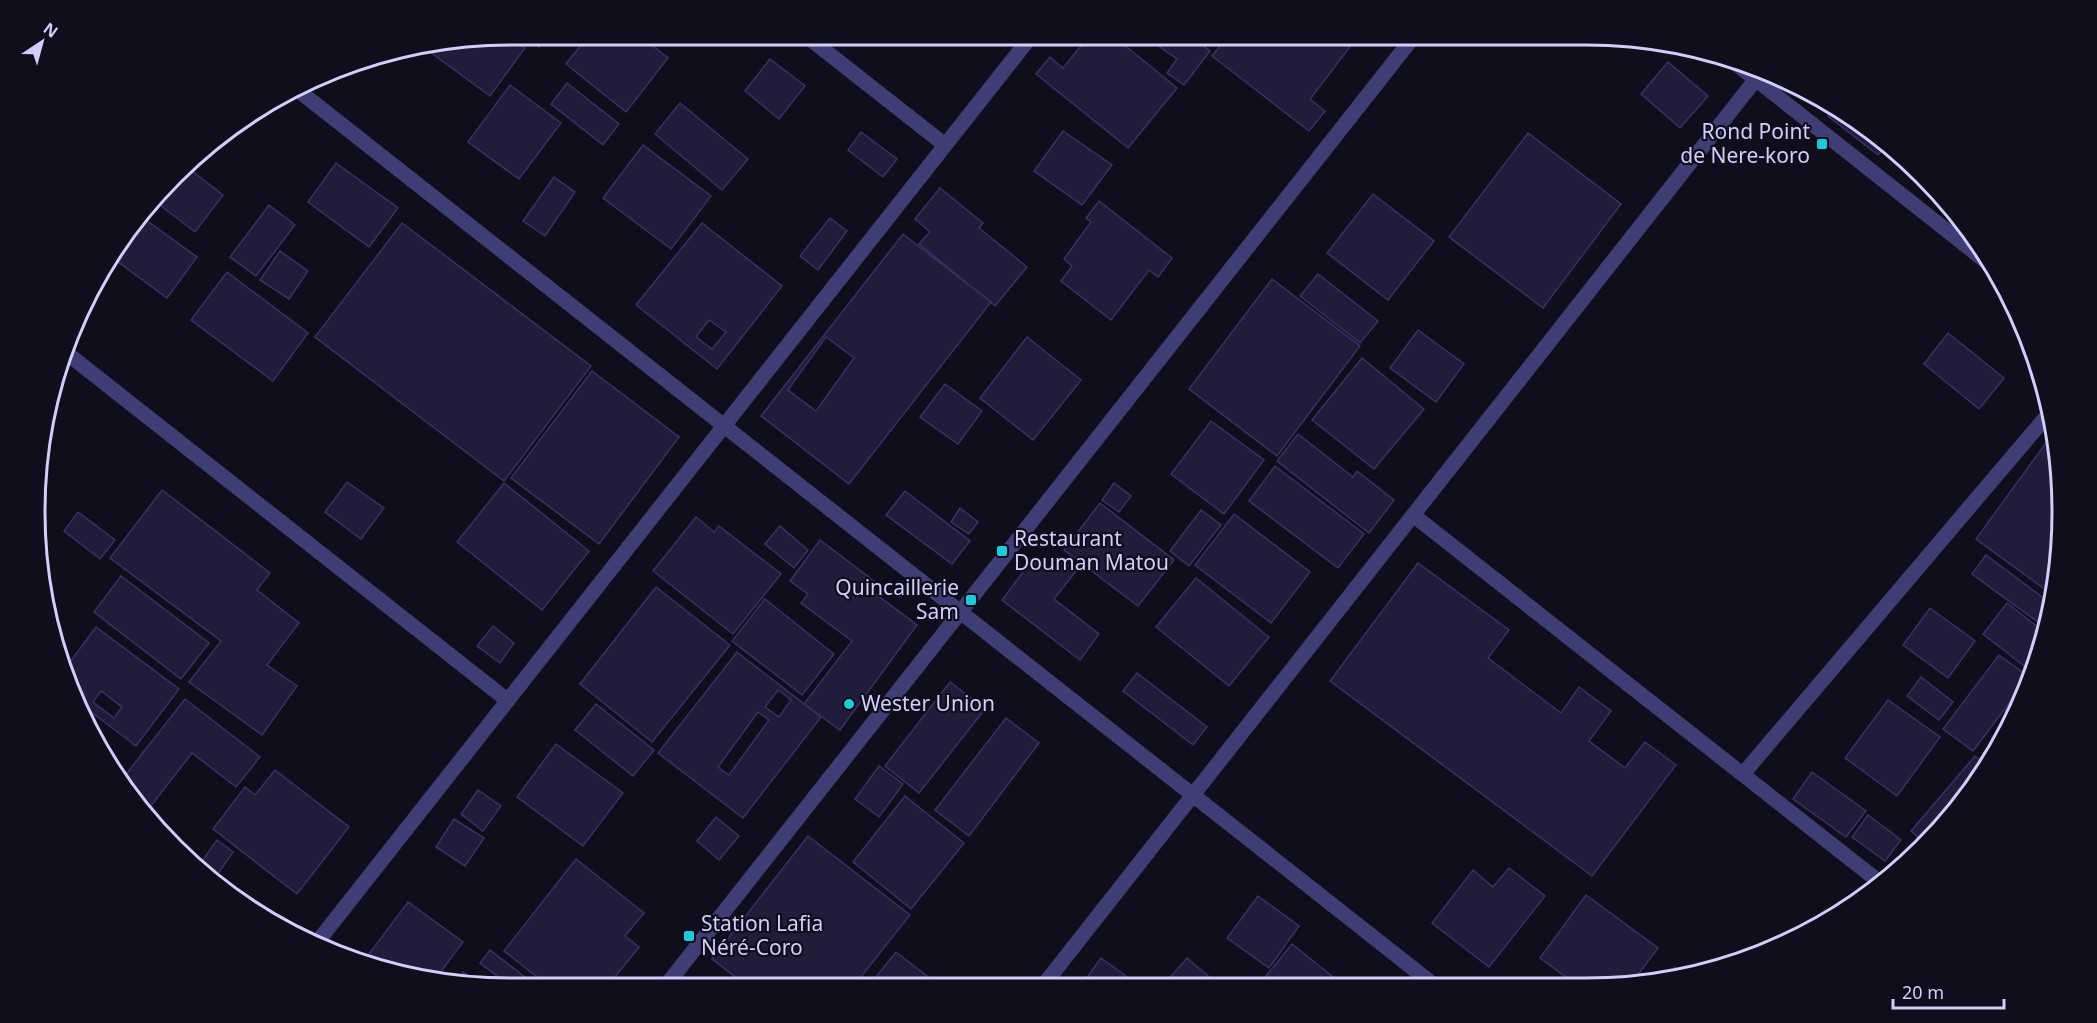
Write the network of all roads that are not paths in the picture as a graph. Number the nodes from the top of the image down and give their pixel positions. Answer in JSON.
{"nodes":[{"id":1,"x":819,"y":45,"type":"edge"},
{"id":2,"x":1023,"y":45,"type":"edge"},
{"id":3,"x":1406,"y":45,"type":"edge"},
{"id":4,"x":1753,"y":77,"type":"edge"},
{"id":5,"x":1756,"y":79,"type":"junction"},
{"id":6,"x":303,"y":94,"type":"edge"},
{"id":7,"x":945,"y":145,"type":"junction"},
{"id":8,"x":1972,"y":250,"type":"edge"},
{"id":9,"x":72,"y":357,"type":"edge"},
{"id":10,"x":2043,"y":420,"type":"edge"},
{"id":11,"x":724,"y":426,"type":"junction"},
{"id":12,"x":1413,"y":515,"type":"junction"},
{"id":13,"x":960,"y":612,"type":"junction"},
{"id":14,"x":507,"y":700,"type":"junction"},
{"id":15,"x":1743,"y":774,"type":"junction"},
{"id":16,"x":1193,"y":795,"type":"junction"},
{"id":17,"x":1874,"y":878,"type":"edge"},
{"id":18,"x":321,"y":937,"type":"edge"},
{"id":19,"x":672,"y":978,"type":"edge"},
{"id":20,"x":1049,"y":978,"type":"edge"},
{"id":21,"x":1425,"y":978,"type":"edge"}],
"edges":[{"from":1,"to":7,"type":"street"},
{"from":2,"to":7,"type":"street"},
{"from":3,"to":13,"type":"street"},
{"from":4,"to":5,"type":"street"},
{"from":5,"to":8,"type":"street"},
{"from":5,"to":12,"type":"street"},
{"from":6,"to":11,"type":"street"},
{"from":7,"to":11,"type":"street"},
{"from":9,"to":14,"type":"street"},
{"from":10,"to":15,"type":"street"},
{"from":11,"to":13,"type":"street"},
{"from":11,"to":14,"type":"street"},
{"from":12,"to":15,"type":"street"},
{"from":12,"to":16,"type":"street"},
{"from":13,"to":16,"type":"street"},
{"from":13,"to":19,"type":"street"},
{"from":14,"to":18,"type":"street"},
{"from":15,"to":17,"type":"street"},
{"from":16,"to":20,"type":"street"},
{"from":16,"to":21,"type":"street"}]}
